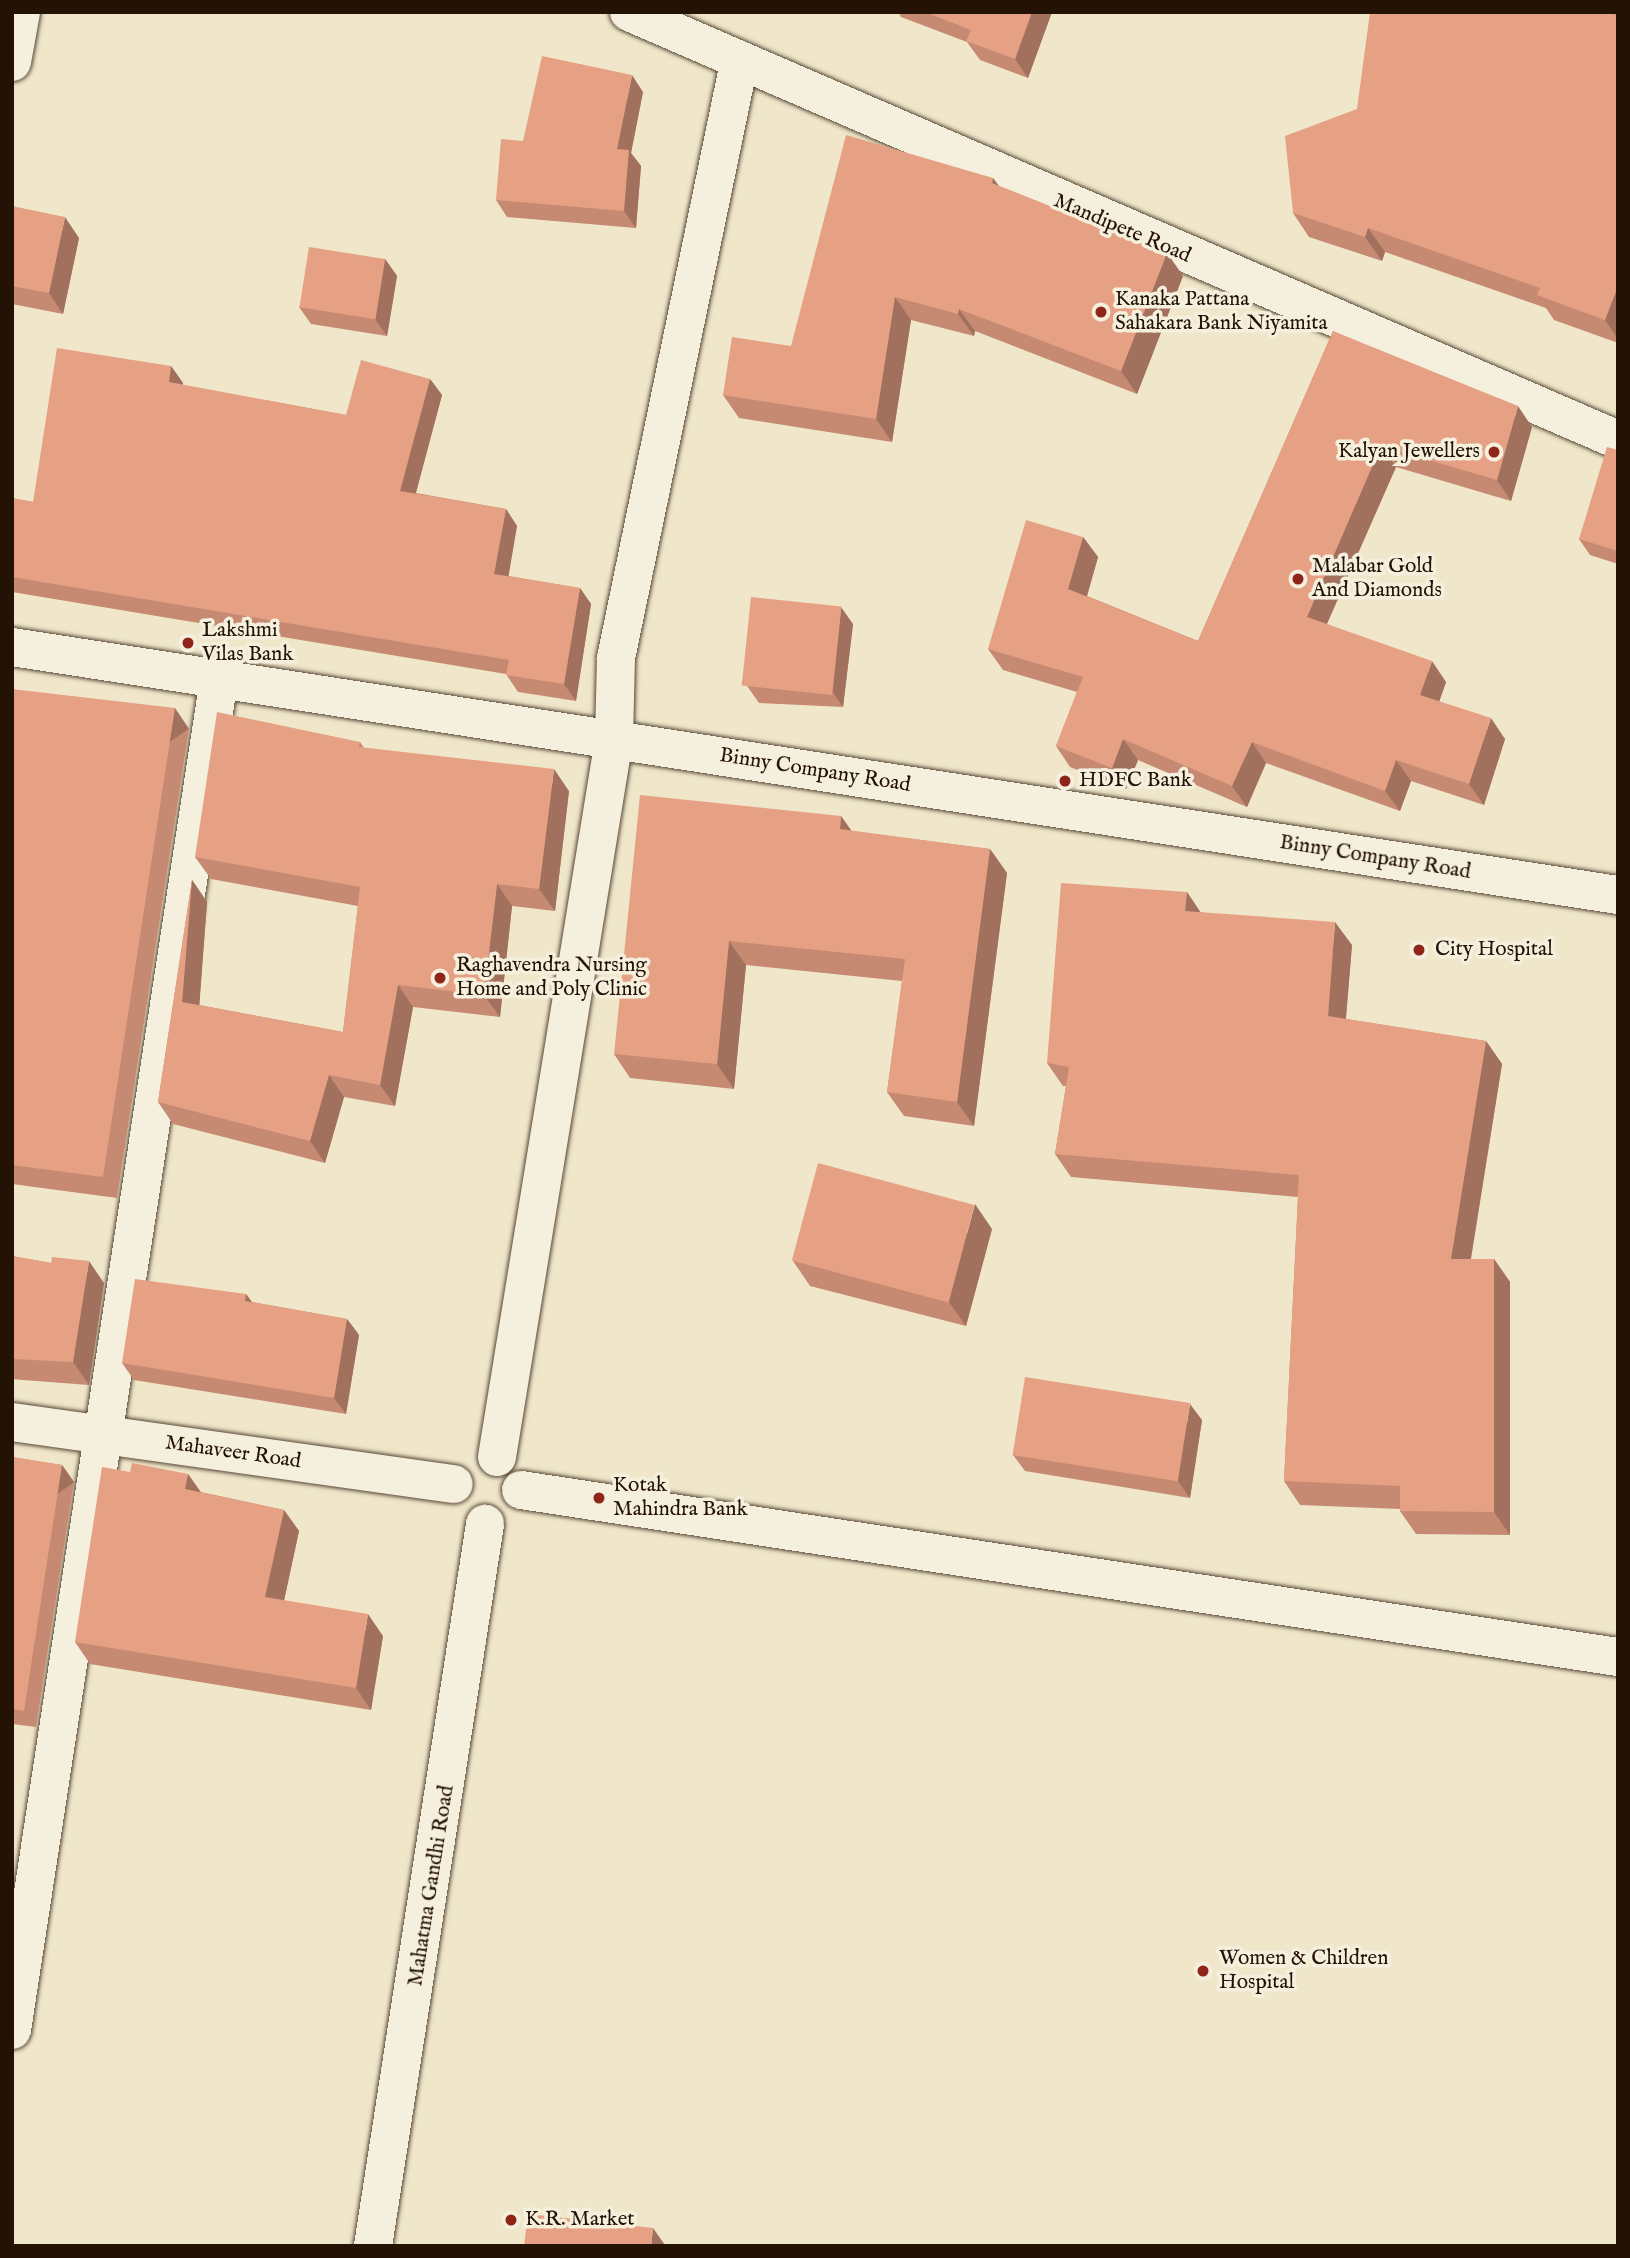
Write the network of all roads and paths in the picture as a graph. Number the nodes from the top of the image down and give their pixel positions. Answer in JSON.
{"nodes":[{"id":1,"x":21,"y":12,"type":"edge"},
{"id":2,"x":629,"y":12,"type":"edge"},
{"id":3,"x":12,"y":62,"type":"edge"},
{"id":4,"x":739,"y":63,"type":"junction"},
{"id":5,"x":1618,"y":440,"type":"edge"},
{"id":6,"x":12,"y":647,"type":"edge"},
{"id":7,"x":219,"y":679,"type":"junction"},
{"id":8,"x":614,"y":739,"type":"junction"},
{"id":9,"x":1618,"y":895,"type":"edge"},
{"id":10,"x":12,"y":1422,"type":"edge"},
{"id":11,"x":104,"y":1434,"type":"junction"},
{"id":12,"x":497,"y":1457,"type":"dead end"},
{"id":13,"x":454,"y":1484,"type":"dead end"},
{"id":14,"x":522,"y":1490,"type":"dead end"},
{"id":15,"x":485,"y":1524,"type":"dead end"},
{"id":16,"x":1618,"y":1657,"type":"edge"},
{"id":17,"x":12,"y":2030,"type":"edge"},
{"id":18,"x":373,"y":2246,"type":"edge"}],
"edges":[{"from":1,"to":3,"type":"street"},
{"from":2,"to":4,"type":"street","name":"Mandipete Road"},
{"from":4,"to":5,"type":"street","name":"Mandipete Road"},
{"from":4,"to":8,"type":"street"},
{"from":6,"to":7,"type":"street","name":"Binny Company Road"},
{"from":7,"to":8,"type":"street","name":"Binny Company Road"},
{"from":7,"to":11,"type":"street"},
{"from":8,"to":9,"type":"street","name":"Binny Company Road"},
{"from":8,"to":12,"type":"street"},
{"from":10,"to":11,"type":"street","name":"Mahaveer Road"},
{"from":11,"to":13,"type":"street","name":"Mahaveer Road"},
{"from":11,"to":17,"type":"street"},
{"from":14,"to":16,"type":"street"},
{"from":15,"to":18,"type":"street","name":"Mahatma Gandhi Road"}]}
